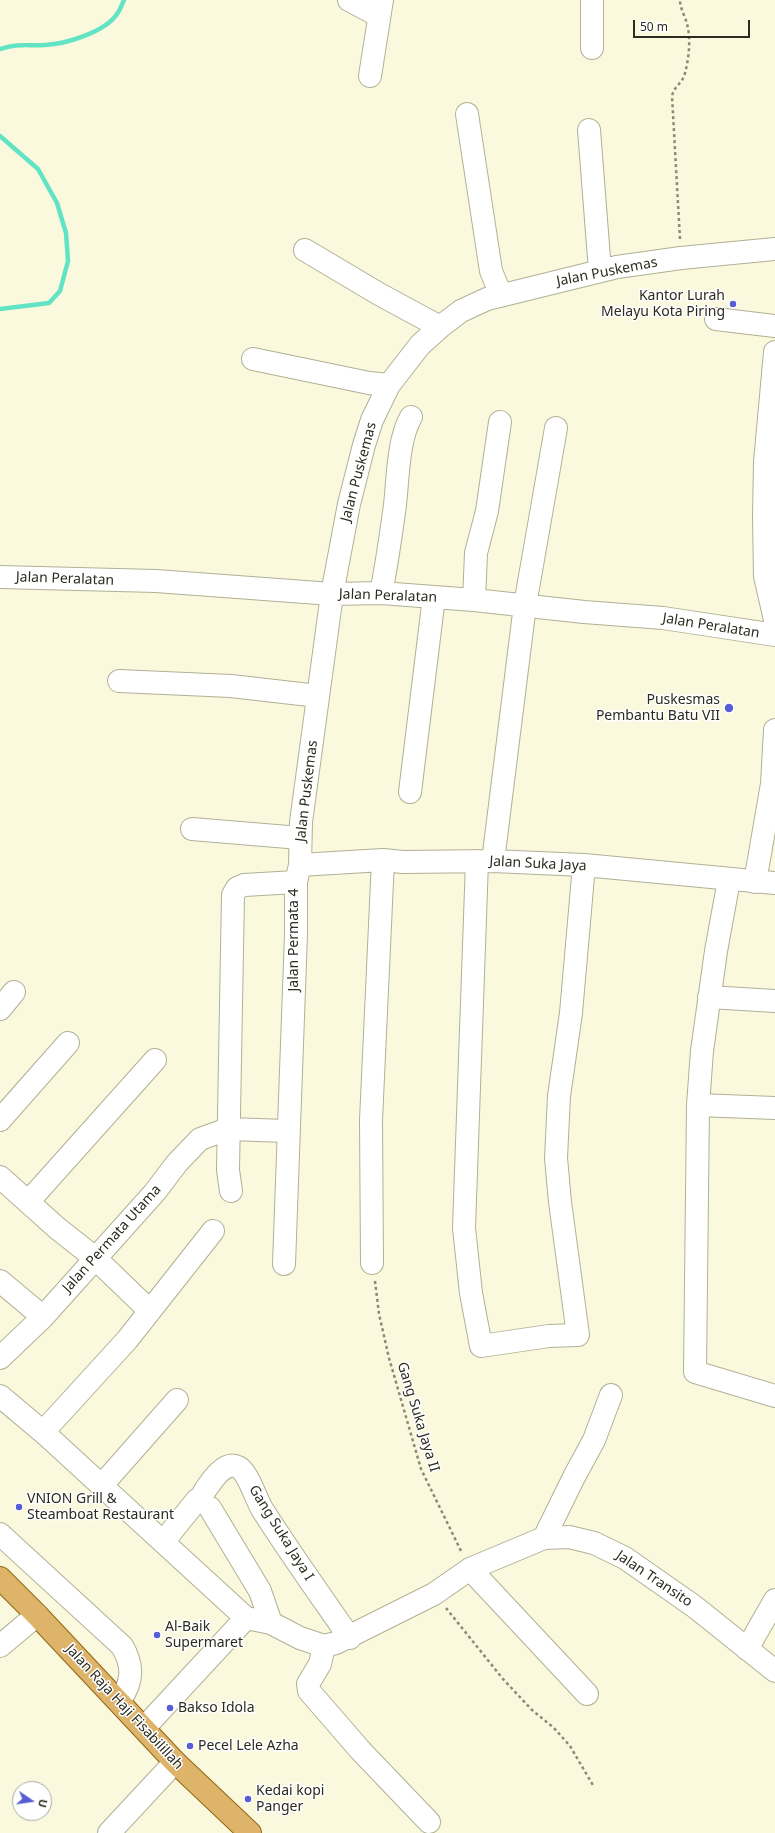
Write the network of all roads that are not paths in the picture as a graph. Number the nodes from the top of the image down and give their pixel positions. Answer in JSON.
{"nodes":[{"id":1,"x":349,"y":0,"type":"edge"},
{"id":2,"x":592,"y":0,"type":"edge"},
{"id":3,"x":381,"y":8,"type":"edge"},
{"id":4,"x":592,"y":48,"type":"dead end"},
{"id":5,"x":370,"y":76,"type":"dead end"},
{"id":6,"x":467,"y":114,"type":"dead end"},
{"id":7,"x":589,"y":130,"type":"dead end"},
{"id":8,"x":775,"y":249,"type":"edge"},
{"id":9,"x":305,"y":250,"type":"dead end"},
{"id":10,"x":600,"y":271,"type":"junction"},
{"id":11,"x":501,"y":295,"type":"junction"},
{"id":12,"x":716,"y":319,"type":"dead end"},
{"id":13,"x":775,"y":326,"type":"edge"},
{"id":14,"x":440,"y":327,"type":"junction"},
{"id":15,"x":775,"y":352,"type":"edge"},
{"id":16,"x":253,"y":359,"type":"dead end"},
{"id":17,"x":389,"y":385,"type":"junction"},
{"id":18,"x":411,"y":417,"type":"dead end"},
{"id":19,"x":500,"y":422,"type":"dead end"},
{"id":20,"x":556,"y":428,"type":"dead end"},
{"id":21,"x":0,"y":577,"type":"edge"},
{"id":22,"x":381,"y":593,"type":"junction"},
{"id":23,"x":332,"y":594,"type":"junction"},
{"id":24,"x":434,"y":597,"type":"junction"},
{"id":25,"x":474,"y":600,"type":"junction"},
{"id":26,"x":525,"y":605,"type":"junction"},
{"id":27,"x":775,"y":620,"type":"edge"},
{"id":28,"x":775,"y":635,"type":"edge"},
{"id":29,"x":119,"y":681,"type":"dead end"},
{"id":30,"x":318,"y":696,"type":"junction"},
{"id":31,"x":775,"y":730,"type":"edge"},
{"id":32,"x":774,"y":784,"type":"edge"},
{"id":33,"x":410,"y":792,"type":"dead end"},
{"id":34,"x":192,"y":829,"type":"dead end"},
{"id":35,"x":300,"y":838,"type":"junction"},
{"id":36,"x":383,"y":860,"type":"junction"},
{"id":37,"x":485,"y":861,"type":"junction"},
{"id":38,"x":584,"y":865,"type":"junction"},
{"id":39,"x":298,"y":873,"type":"junction"},
{"id":40,"x":729,"y":880,"type":"junction"},
{"id":41,"x":765,"y":883,"type":"edge"},
{"id":42,"x":14,"y":992,"type":"dead end"},
{"id":43,"x":709,"y":997,"type":"junction"},
{"id":44,"x":775,"y":1001,"type":"edge"},
{"id":45,"x":0,"y":1008,"type":"edge"},
{"id":46,"x":68,"y":1042,"type":"dead end"},
{"id":47,"x":155,"y":1060,"type":"dead end"},
{"id":48,"x":698,"y":1105,"type":"junction"},
{"id":49,"x":775,"y":1108,"type":"edge"},
{"id":50,"x":0,"y":1120,"type":"edge"},
{"id":51,"x":228,"y":1129,"type":"junction"},
{"id":52,"x":288,"y":1131,"type":"junction"},
{"id":53,"x":0,"y":1177,"type":"edge"},
{"id":54,"x":231,"y":1191,"type":"dead end"},
{"id":55,"x":28,"y":1202,"type":"junction"},
{"id":56,"x":214,"y":1231,"type":"dead end"},
{"id":57,"x":95,"y":1258,"type":"junction"},
{"id":58,"x":372,"y":1263,"type":"road end"},
{"id":59,"x":284,"y":1264,"type":"dead end"},
{"id":60,"x":0,"y":1281,"type":"edge"},
{"id":61,"x":150,"y":1311,"type":"junction"},
{"id":62,"x":43,"y":1317,"type":"junction"},
{"id":63,"x":0,"y":1358,"type":"edge"},
{"id":64,"x":611,"y":1395,"type":"dead end"},
{"id":65,"x":0,"y":1396,"type":"edge"},
{"id":66,"x":775,"y":1396,"type":"edge"},
{"id":67,"x":178,"y":1400,"type":"dead end"},
{"id":68,"x":43,"y":1432,"type":"junction"},
{"id":69,"x":102,"y":1485,"type":"junction"},
{"id":70,"x":204,"y":1500,"type":"junction"},
{"id":71,"x":0,"y":1534,"type":"edge"},
{"id":72,"x":544,"y":1538,"type":"junction"},
{"id":73,"x":163,"y":1542,"type":"junction"},
{"id":74,"x":470,"y":1569,"type":"junction"},
{"id":75,"x":0,"y":1578,"type":"edge"},
{"id":76,"x":775,"y":1600,"type":"edge"},
{"id":77,"x":37,"y":1615,"type":"junction"},
{"id":78,"x":246,"y":1618,"type":"junction"},
{"id":79,"x":271,"y":1623,"type":"junction"},
{"id":80,"x":350,"y":1638,"type":"junction"},
{"id":81,"x":0,"y":1646,"type":"edge"},
{"id":82,"x":324,"y":1646,"type":"junction"},
{"id":83,"x":747,"y":1649,"type":"junction"},
{"id":84,"x":775,"y":1671,"type":"edge"},
{"id":85,"x":587,"y":1694,"type":"dead end"},
{"id":86,"x":119,"y":1701,"type":"junction"},
{"id":87,"x":144,"y":1728,"type":"junction"},
{"id":88,"x":175,"y":1762,"type":"junction"},
{"id":89,"x":428,"y":1822,"type":"dead end"},
{"id":90,"x":109,"y":1833,"type":"edge"},
{"id":91,"x":250,"y":1833,"type":"edge"}],
"edges":[{"from":1,"to":3,"type":"street"},
{"from":2,"to":4,"type":"street"},
{"from":3,"to":5,"type":"street"},
{"from":6,"to":11,"type":"street"},
{"from":7,"to":10,"type":"street"},
{"from":8,"to":10,"type":"street","name":"Jalan Puskemas"},
{"from":9,"to":14,"type":"street"},
{"from":10,"to":11,"type":"street","name":"Jalan Puskemas"},
{"from":11,"to":14,"type":"street","name":"Jalan Puskemas"},
{"from":12,"to":13,"type":"street"},
{"from":14,"to":17,"type":"street","name":"Jalan Puskemas"},
{"from":15,"to":27,"type":"street"},
{"from":16,"to":17,"type":"street"},
{"from":17,"to":23,"type":"street","name":"Jalan Puskemas"},
{"from":18,"to":22,"type":"street"},
{"from":19,"to":25,"type":"street"},
{"from":20,"to":26,"type":"street"},
{"from":21,"to":23,"type":"street","name":"Jalan Peralatan"},
{"from":22,"to":23,"type":"street","name":"Jalan Peralatan"},
{"from":22,"to":24,"type":"street","name":"Jalan Peralatan"},
{"from":23,"to":30,"type":"street","name":"Jalan Puskemas"},
{"from":24,"to":25,"type":"street","name":"Jalan Peralatan"},
{"from":24,"to":33,"type":"street"},
{"from":25,"to":26,"type":"street","name":"Jalan Peralatan"},
{"from":26,"to":28,"type":"street","name":"Jalan Peralatan"},
{"from":26,"to":37,"type":"street"},
{"from":29,"to":30,"type":"street"},
{"from":30,"to":35,"type":"street","name":"Jalan Puskemas"},
{"from":31,"to":32,"type":"street"},
{"from":32,"to":41,"type":"street"},
{"from":34,"to":35,"type":"street"},
{"from":35,"to":39,"type":"street","name":"Jalan Puskemas"},
{"from":36,"to":37,"type":"street","name":"Jalan Suka Jaya"},
{"from":36,"to":39,"type":"street","name":"Jalan Suka Jaya"},
{"from":36,"to":58,"type":"street"},
{"from":37,"to":38,"type":"street","name":"Jalan Suka Jaya"},
{"from":37,"to":38,"type":"street"},
{"from":38,"to":40,"type":"street","name":"Jalan Suka Jaya"},
{"from":39,"to":51,"type":"street","name":"Jalan Permata 4"},
{"from":39,"to":52,"type":"street","name":"Jalan Permata 4"},
{"from":40,"to":41,"type":"street","name":"Jalan Suka Jaya"},
{"from":40,"to":43,"type":"street"},
{"from":42,"to":45,"type":"street"},
{"from":43,"to":44,"type":"street"},
{"from":43,"to":48,"type":"street"},
{"from":46,"to":50,"type":"street"},
{"from":47,"to":55,"type":"street"},
{"from":48,"to":49,"type":"street"},
{"from":48,"to":66,"type":"street"},
{"from":51,"to":52,"type":"street"},
{"from":51,"to":54,"type":"street","name":"Jalan Permata 4"},
{"from":51,"to":57,"type":"street","name":"Jalan Permata Utama"},
{"from":52,"to":59,"type":"street","name":"Jalan Permata 4"},
{"from":53,"to":55,"type":"street"},
{"from":55,"to":57,"type":"street"},
{"from":56,"to":61,"type":"street"},
{"from":57,"to":61,"type":"street"},
{"from":57,"to":62,"type":"street","name":"Jalan Permata Utama"},
{"from":60,"to":62,"type":"street"},
{"from":61,"to":68,"type":"street"},
{"from":62,"to":63,"type":"street","name":"Jalan Permata Utama"},
{"from":64,"to":72,"type":"street"},
{"from":65,"to":68,"type":"street"},
{"from":67,"to":69,"type":"street"},
{"from":68,"to":69,"type":"street"},
{"from":69,"to":73,"type":"street"},
{"from":70,"to":73,"type":"street","name":"Gang Suka Jaya I"},
{"from":70,"to":79,"type":"street"},
{"from":70,"to":80,"type":"street","name":"Gang Suka Jaya I"},
{"from":71,"to":86,"type":"street"},
{"from":72,"to":74,"type":"street","name":"Jalan Transito"},
{"from":72,"to":83,"type":"street","name":"Jalan Transito"},
{"from":73,"to":78,"type":"street"},
{"from":74,"to":80,"type":"street","name":"Jalan Transito"},
{"from":74,"to":85,"type":"street"},
{"from":75,"to":77,"type":"main road","name":"Jalan Raja Haji Fisabilillah"},
{"from":76,"to":83,"type":"street"},
{"from":77,"to":81,"type":"street"},
{"from":77,"to":86,"type":"main road","name":"Jalan Raja Haji Fisabilillah"},
{"from":78,"to":79,"type":"street"},
{"from":78,"to":87,"type":"street"},
{"from":79,"to":82,"type":"street"},
{"from":80,"to":82,"type":"street","name":"Jalan Transito"},
{"from":82,"to":89,"type":"street"},
{"from":83,"to":84,"type":"street","name":"Jalan Transito"},
{"from":86,"to":87,"type":"main road","name":"Jalan Raja Haji Fisabilillah"},
{"from":87,"to":88,"type":"main road","name":"Jalan Raja Haji Fisabilillah"},
{"from":88,"to":90,"type":"street"},
{"from":88,"to":91,"type":"main road","name":"Jalan Raja Haji Fisabilillah"}]}
